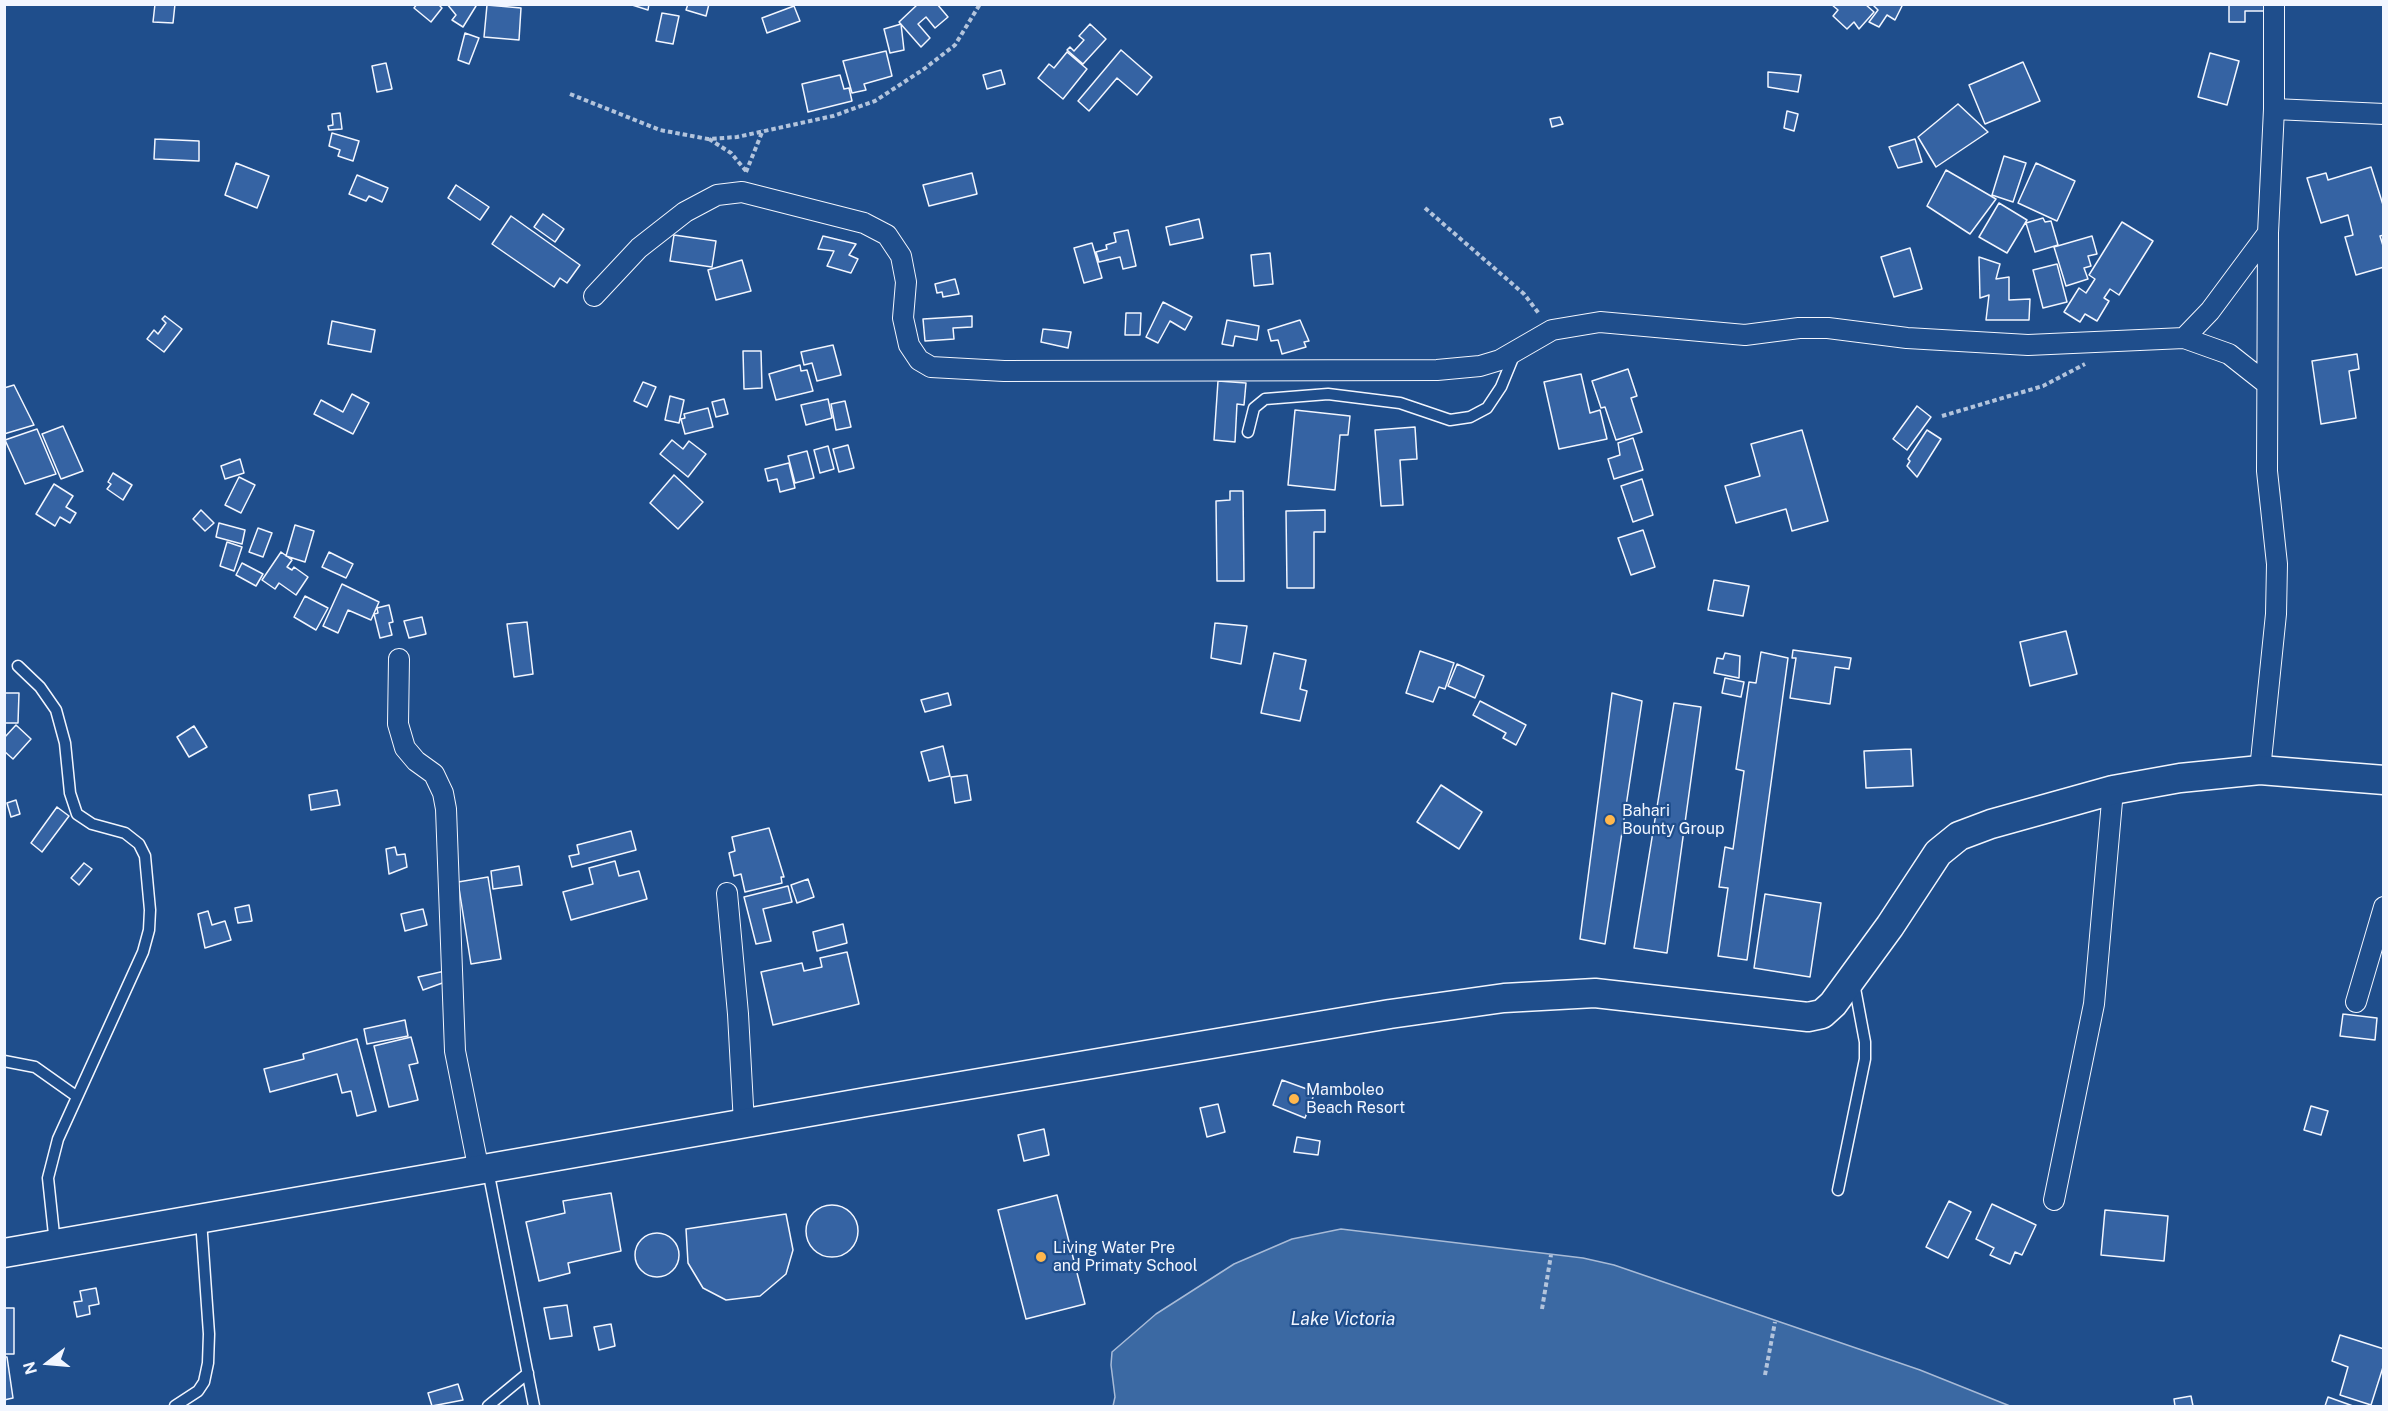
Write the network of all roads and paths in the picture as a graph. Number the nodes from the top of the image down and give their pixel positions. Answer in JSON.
{"nodes":[{"id":1,"x":980,"y":4,"type":"edge"},
{"id":2,"x":2274,"y":4,"type":"edge"},
{"id":3,"x":570,"y":94,"type":"dead end"},
{"id":4,"x":2274,"y":109,"type":"junction"},
{"id":5,"x":2384,"y":114,"type":"edge"},
{"id":6,"x":763,"y":130,"type":"junction"},
{"id":7,"x":708,"y":139,"type":"junction"},
{"id":8,"x":746,"y":172,"type":"junction"},
{"id":9,"x":766,"y":196,"type":"junction"},
{"id":10,"x":1425,"y":208,"type":"dead end"},
{"id":11,"x":2268,"y":233,"type":"junction"},
{"id":12,"x":594,"y":296,"type":"dead end"},
{"id":13,"x":1548,"y":332,"type":"junction"},
{"id":14,"x":2184,"y":338,"type":"junction"},
{"id":15,"x":2117,"y":340,"type":"junction"},
{"id":16,"x":1515,"y":352,"type":"junction"},
{"id":17,"x":2267,"y":384,"type":"junction"},
{"id":18,"x":1942,"y":416,"type":"dead end"},
{"id":19,"x":1248,"y":432,"type":"dead end"},
{"id":20,"x":399,"y":659,"type":"dead end"},
{"id":21,"x":18,"y":666,"type":"dead end"},
{"id":22,"x":2260,"y":770,"type":"junction"},
{"id":23,"x":2384,"y":780,"type":"edge"},
{"id":24,"x":2113,"y":790,"type":"junction"},
{"id":25,"x":727,"y":893,"type":"dead end"},
{"id":26,"x":2384,"y":907,"type":"edge"},
{"id":27,"x":1852,"y":977,"type":"junction"},
{"id":28,"x":2356,"y":1002,"type":"dead end"},
{"id":29,"x":4,"y":1061,"type":"edge"},
{"id":30,"x":76,"y":1096,"type":"junction"},
{"id":31,"x":744,"y":1124,"type":"junction"},
{"id":32,"x":483,"y":1171,"type":"junction"},
{"id":33,"x":1838,"y":1190,"type":"dead end"},
{"id":34,"x":2054,"y":1200,"type":"dead end"},
{"id":35,"x":201,"y":1220,"type":"junction"},
{"id":36,"x":55,"y":1244,"type":"junction"},
{"id":37,"x":4,"y":1253,"type":"edge"},
{"id":38,"x":1551,"y":1255,"type":"dead end"},
{"id":39,"x":1542,"y":1309,"type":"dead end"},
{"id":40,"x":1775,"y":1322,"type":"dead end"},
{"id":41,"x":528,"y":1373,"type":"junction"},
{"id":42,"x":1766,"y":1375,"type":"dead end"},
{"id":43,"x":175,"y":1407,"type":"edge"},
{"id":44,"x":488,"y":1407,"type":"edge"},
{"id":45,"x":534,"y":1407,"type":"edge"}],
"edges":[{"from":1,"to":6,"type":"path"},
{"from":2,"to":4,"type":"street"},
{"from":3,"to":7,"type":"path"},
{"from":4,"to":5,"type":"street"},
{"from":4,"to":11,"type":"street"},
{"from":6,"to":7,"type":"path"},
{"from":6,"to":8,"type":"path"},
{"from":7,"to":8,"type":"path"},
{"from":8,"to":9,"type":"path"},
{"from":9,"to":12,"type":"street"},
{"from":9,"to":16,"type":"street"},
{"from":10,"to":13,"type":"path"},
{"from":11,"to":14,"type":"street"},
{"from":11,"to":17,"type":"street"},
{"from":13,"to":15,"type":"street"},
{"from":13,"to":16,"type":"street"},
{"from":14,"to":15,"type":"street"},
{"from":14,"to":17,"type":"street"},
{"from":15,"to":18,"type":"path"},
{"from":16,"to":19,"type":"lane"},
{"from":17,"to":22,"type":"street"},
{"from":20,"to":32,"type":"street"},
{"from":21,"to":30,"type":"lane"},
{"from":22,"to":23,"type":"street"},
{"from":22,"to":24,"type":"street"},
{"from":24,"to":27,"type":"street"},
{"from":24,"to":34,"type":"street"},
{"from":25,"to":31,"type":"street"},
{"from":26,"to":28,"type":"street"},
{"from":27,"to":31,"type":"street"},
{"from":27,"to":33,"type":"lane"},
{"from":29,"to":30,"type":"lane"},
{"from":30,"to":36,"type":"lane"},
{"from":31,"to":32,"type":"street"},
{"from":32,"to":35,"type":"street"},
{"from":32,"to":41,"type":"lane"},
{"from":35,"to":36,"type":"street"},
{"from":35,"to":43,"type":"lane"},
{"from":36,"to":37,"type":"street"},
{"from":38,"to":39,"type":"path"},
{"from":40,"to":42,"type":"path"},
{"from":41,"to":44,"type":"lane"},
{"from":41,"to":45,"type":"lane"}]}
